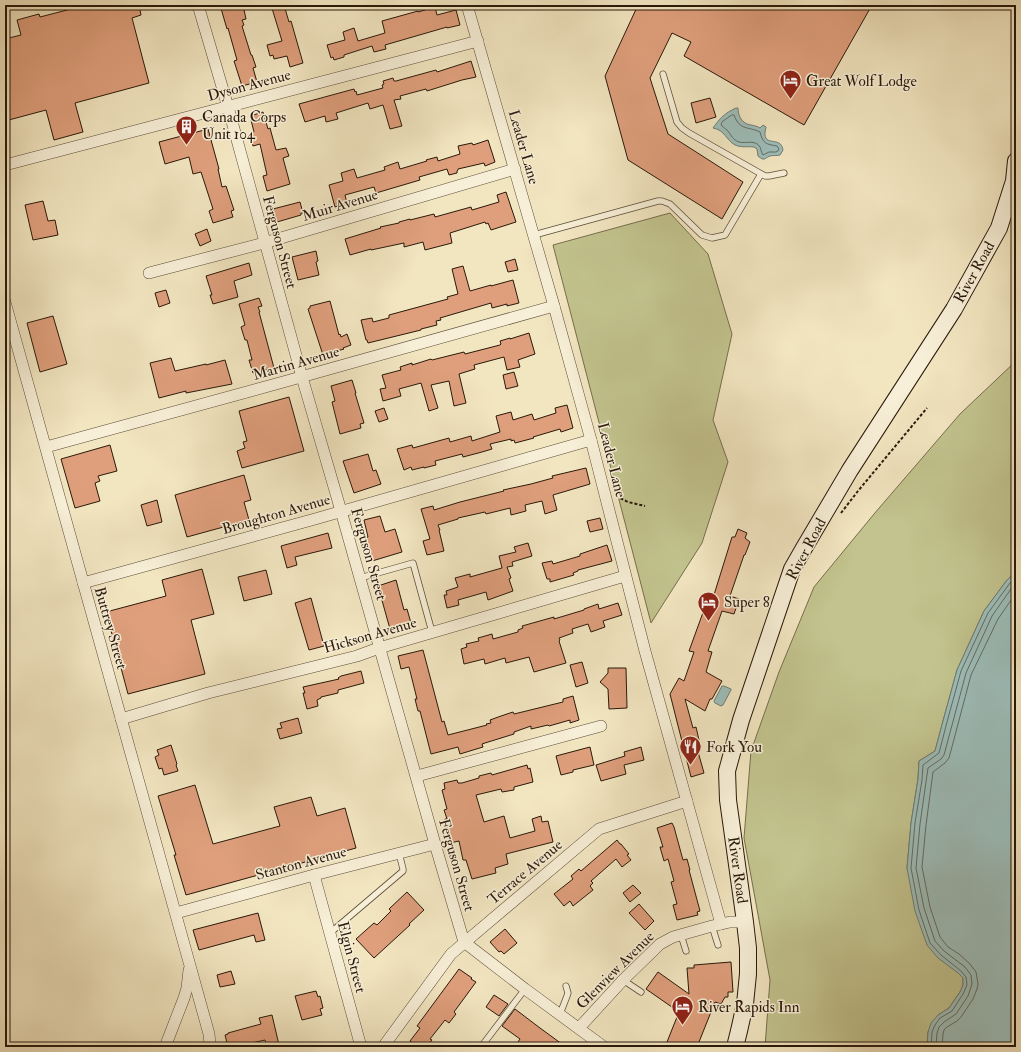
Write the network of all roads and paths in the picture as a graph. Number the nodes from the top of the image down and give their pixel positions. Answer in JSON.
{"nodes":[{"id":1,"x":198,"y":5,"type":"edge"},
{"id":2,"x":467,"y":5,"type":"edge"},
{"id":3,"x":478,"y":41,"type":"junction"},
{"id":4,"x":663,"y":74,"type":"dead end"},
{"id":5,"x":228,"y":107,"type":"junction"},
{"id":6,"x":1016,"y":162,"type":"edge"},
{"id":7,"x":5,"y":165,"type":"edge"},
{"id":8,"x":515,"y":169,"type":"junction"},
{"id":9,"x":784,"y":173,"type":"dead end"},
{"id":10,"x":761,"y":174,"type":"junction"},
{"id":11,"x":534,"y":235,"type":"junction"},
{"id":12,"x":264,"y":243,"type":"junction"},
{"id":13,"x":149,"y":273,"type":"dead end"},
{"id":14,"x":5,"y":302,"type":"edge"},
{"id":15,"x":554,"y":306,"type":"junction"},
{"id":16,"x":302,"y":377,"type":"junction"},
{"id":17,"x":927,"y":408,"type":"dead end"},
{"id":18,"x":591,"y":440,"type":"junction"},
{"id":19,"x":46,"y":447,"type":"junction"},
{"id":20,"x":614,"y":495,"type":"dead end"},
{"id":21,"x":645,"y":506,"type":"dead end"},
{"id":22,"x":341,"y":511,"type":"junction"},
{"id":23,"x":839,"y":517,"type":"dead end"},
{"id":24,"x":625,"y":576,"type":"junction"},
{"id":25,"x":360,"y":578,"type":"junction"},
{"id":26,"x":83,"y":583,"type":"junction"},
{"id":27,"x":432,"y":632,"type":"junction"},
{"id":28,"x":379,"y":648,"type":"junction"},
{"id":29,"x":122,"y":719,"type":"junction"},
{"id":30,"x":601,"y":726,"type":"dead end"},
{"id":31,"x":416,"y":776,"type":"junction"},
{"id":32,"x":687,"y":800,"type":"junction"},
{"id":33,"x":435,"y":844,"type":"junction"},
{"id":34,"x":399,"y":853,"type":"junction"},
{"id":35,"x":314,"y":875,"type":"junction"},
{"id":36,"x":176,"y":913,"type":"junction"},
{"id":37,"x":745,"y":922,"type":"junction"},
{"id":38,"x":716,"y":925,"type":"junction"},
{"id":39,"x":330,"y":934,"type":"junction"},
{"id":40,"x":681,"y":935,"type":"junction"},
{"id":41,"x":464,"y":942,"type":"junction"},
{"id":42,"x":718,"y":945,"type":"dead end"},
{"id":43,"x":686,"y":951,"type":"dead end"},
{"id":44,"x":189,"y":962,"type":"junction"},
{"id":45,"x":624,"y":980,"type":"junction"},
{"id":46,"x":566,"y":986,"type":"dead end"},
{"id":47,"x":525,"y":989,"type":"junction"},
{"id":48,"x":641,"y":992,"type":"dead end"},
{"id":49,"x":560,"y":1014,"type":"junction"},
{"id":50,"x":579,"y":1028,"type":"junction"},
{"id":51,"x":165,"y":1047,"type":"edge"},
{"id":52,"x":210,"y":1047,"type":"edge"},
{"id":53,"x":361,"y":1047,"type":"edge"},
{"id":54,"x":382,"y":1047,"type":"edge"},
{"id":55,"x":481,"y":1047,"type":"edge"},
{"id":56,"x":604,"y":1047,"type":"edge"},
{"id":57,"x":735,"y":1047,"type":"edge"}],
"edges":[{"from":1,"to":5,"type":"street","name":"Ferguson Street"},
{"from":2,"to":3,"type":"street","name":"Leader Lane"},
{"from":3,"to":5,"type":"street","name":"Dyson Avenue"},
{"from":3,"to":8,"type":"street","name":"Leader Lane"},
{"from":4,"to":10,"type":"lane"},
{"from":5,"to":7,"type":"street","name":"Dyson Avenue"},
{"from":5,"to":12,"type":"street","name":"Ferguson Street"},
{"from":6,"to":37,"type":"main road","name":"River Road"},
{"from":8,"to":11,"type":"street","name":"Leader Lane"},
{"from":8,"to":12,"type":"street","name":"Muir Avenue"},
{"from":9,"to":10,"type":"lane"},
{"from":10,"to":11,"type":"lane"},
{"from":11,"to":15,"type":"street","name":"Leader Lane"},
{"from":12,"to":13,"type":"street","name":"Muir Avenue"},
{"from":12,"to":16,"type":"street","name":"Ferguson Street"},
{"from":14,"to":19,"type":"street","name":"Buttrey Street"},
{"from":15,"to":16,"type":"street","name":"Martin Avenue"},
{"from":15,"to":18,"type":"street","name":"Leader Lane"},
{"from":16,"to":19,"type":"street","name":"Martin Avenue"},
{"from":16,"to":22,"type":"street","name":"Ferguson Street"},
{"from":17,"to":23,"type":"path"},
{"from":18,"to":22,"type":"street","name":"Broughton Avenue"},
{"from":18,"to":24,"type":"street","name":"Leader Lane"},
{"from":19,"to":26,"type":"street","name":"Buttrey Street"},
{"from":20,"to":21,"type":"path"},
{"from":22,"to":25,"type":"street","name":"Ferguson Street"},
{"from":22,"to":26,"type":"street","name":"Broughton Avenue"},
{"from":24,"to":27,"type":"street","name":"Hickson Avenue"},
{"from":24,"to":32,"type":"street","name":"Leader Lane"},
{"from":25,"to":27,"type":"lane"},
{"from":25,"to":28,"type":"street","name":"Ferguson Street"},
{"from":26,"to":29,"type":"street","name":"Buttrey Street"},
{"from":27,"to":28,"type":"street","name":"Hickson Avenue"},
{"from":28,"to":29,"type":"street","name":"Hickson Avenue"},
{"from":28,"to":31,"type":"street","name":"Ferguson Street"},
{"from":29,"to":36,"type":"street","name":"Buttrey Street"},
{"from":30,"to":31,"type":"street"},
{"from":31,"to":33,"type":"street","name":"Ferguson Street"},
{"from":32,"to":38,"type":"street","name":"Leader Lane"},
{"from":32,"to":41,"type":"street","name":"Terrace Avenue"},
{"from":33,"to":34,"type":"street","name":"Stanton Avenue"},
{"from":33,"to":41,"type":"street","name":"Ferguson Street"},
{"from":34,"to":35,"type":"street","name":"Stanton Avenue"},
{"from":34,"to":39,"type":"lane"},
{"from":35,"to":36,"type":"street","name":"Stanton Avenue"},
{"from":35,"to":39,"type":"street","name":"Elgin Street"},
{"from":36,"to":44,"type":"street","name":"Buttrey Street"},
{"from":37,"to":38,"type":"street","name":"Glenview Avenue"},
{"from":37,"to":57,"type":"main road","name":"River Road"},
{"from":38,"to":40,"type":"street","name":"Glenview Avenue"},
{"from":38,"to":42,"type":"lane"},
{"from":39,"to":53,"type":"street","name":"Elgin Street"},
{"from":40,"to":43,"type":"lane"},
{"from":40,"to":45,"type":"street","name":"Glenview Avenue"},
{"from":41,"to":47,"type":"street"},
{"from":41,"to":54,"type":"street","name":"Terrace Avenue"},
{"from":44,"to":51,"type":"street","name":"Buttrey Street"},
{"from":44,"to":52,"type":"street","name":"Buttrey Street"},
{"from":45,"to":48,"type":"lane"},
{"from":45,"to":50,"type":"street","name":"Glenview Avenue"},
{"from":46,"to":49,"type":"lane"},
{"from":47,"to":49,"type":"street"},
{"from":47,"to":55,"type":"lane"},
{"from":49,"to":50,"type":"street"},
{"from":50,"to":56,"type":"street"}]}
